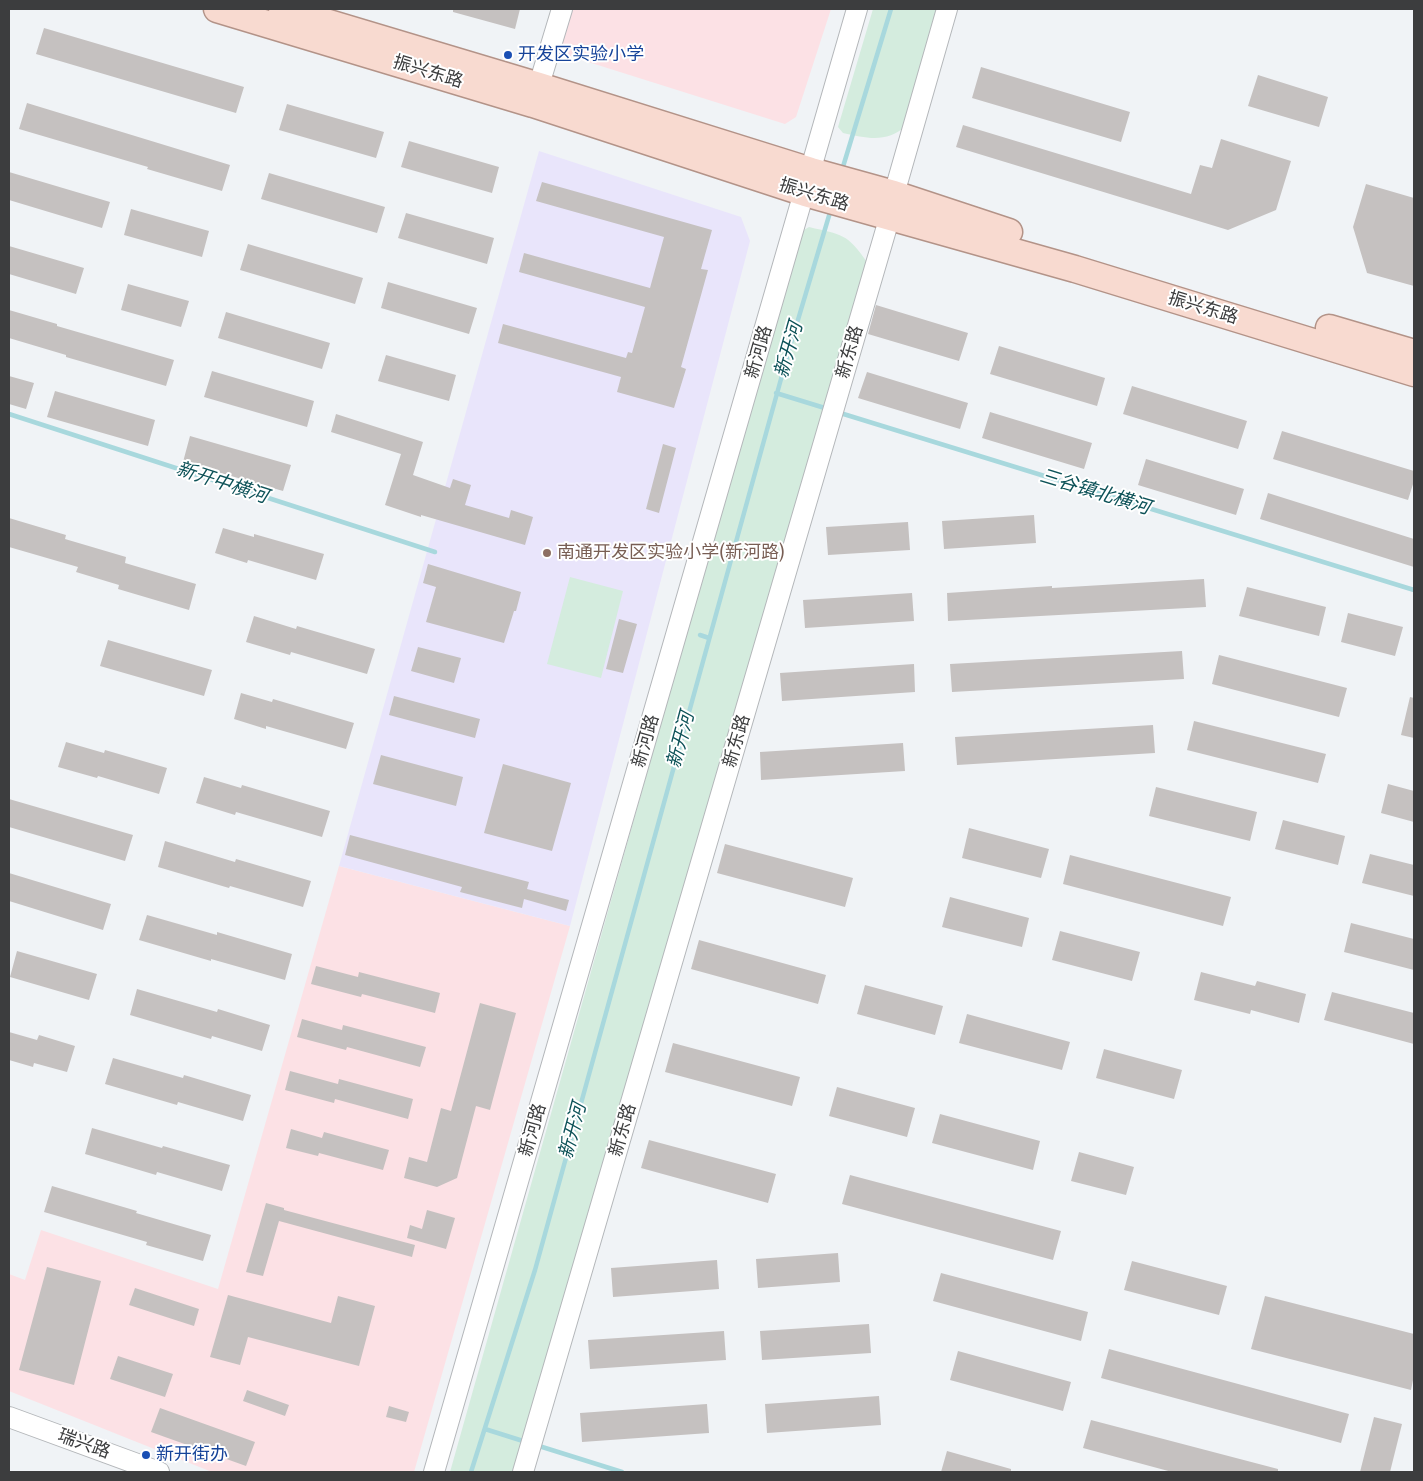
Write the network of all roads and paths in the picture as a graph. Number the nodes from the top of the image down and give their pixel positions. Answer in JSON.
{"nodes":[{"id":1,"x":217,"y":9,"type":"edge"},
{"id":2,"x":282,"y":9,"type":"edge"},
{"id":3,"x":562,"y":9,"type":"edge"},
{"id":4,"x":857,"y":9,"type":"edge"},
{"id":5,"x":948,"y":9,"type":"edge"},
{"id":6,"x":536,"y":95,"type":"junction"},
{"id":7,"x":827,"y":187,"type":"junction"},
{"id":8,"x":892,"y":205,"type":"junction"},
{"id":9,"x":1414,"y":353,"type":"edge"},
{"id":10,"x":1414,"y":373,"type":"edge"},
{"id":11,"x":9,"y":1417,"type":"edge"},
{"id":12,"x":159,"y":1472,"type":"edge"},
{"id":13,"x":434,"y":1472,"type":"edge"},
{"id":14,"x":523,"y":1472,"type":"edge"}],
"edges":[{"from":1,"to":6,"type":"main road","name":"振兴东路"},
{"from":2,"to":6,"type":"main road","name":"振兴东路"},
{"from":3,"to":6,"type":"street"},
{"from":4,"to":7,"type":"street","name":"新河路"},
{"from":5,"to":8,"type":"street","name":"新东路"},
{"from":6,"to":7,"type":"main road","name":"振兴东路"},
{"from":7,"to":8,"type":"main road","name":"振兴东路"},
{"from":7,"to":13,"type":"street","name":"新河路"},
{"from":8,"to":9,"type":"main road","name":"振兴东路"},
{"from":8,"to":10,"type":"main road","name":"振兴东路"},
{"from":8,"to":14,"type":"street","name":"新东路"},
{"from":11,"to":12,"type":"street","name":"瑞兴路"}]}
